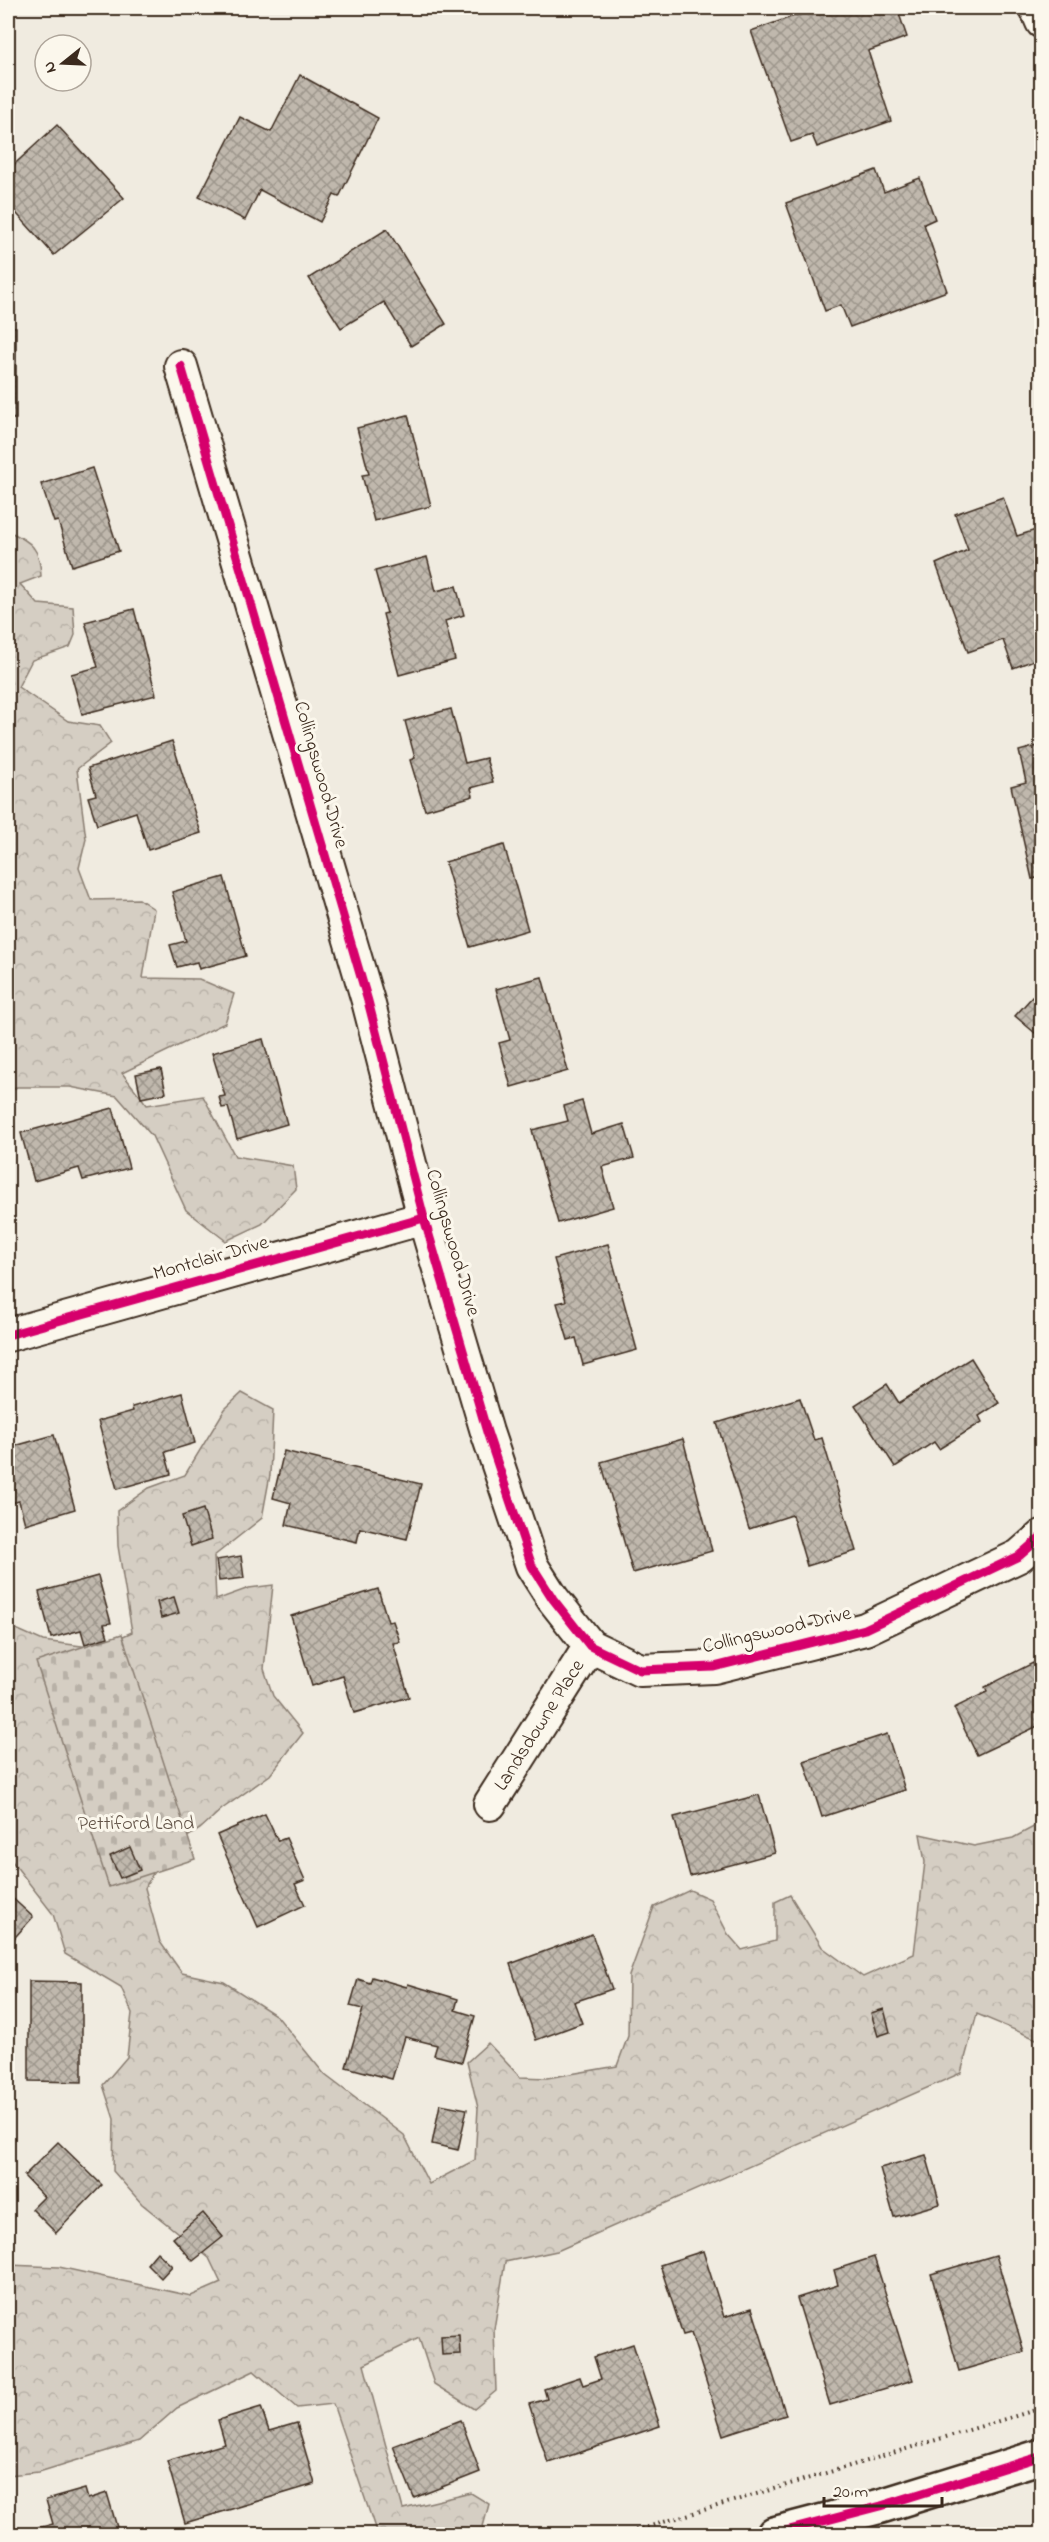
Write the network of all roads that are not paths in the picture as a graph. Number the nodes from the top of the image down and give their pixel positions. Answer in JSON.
{"nodes":[{"id":1,"x":1036,"y":8,"type":"edge"},
{"id":2,"x":1041,"y":22,"type":"edge"},
{"id":3,"x":181,"y":366,"type":"dead end"},
{"id":4,"x":424,"y":1218,"type":"junction"},
{"id":5,"x":8,"y":1335,"type":"edge"},
{"id":6,"x":1041,"y":1536,"type":"edge"},
{"id":7,"x":590,"y":1646,"type":"junction"},
{"id":8,"x":490,"y":1804,"type":"dead end"},
{"id":9,"x":1041,"y":2456,"type":"edge"},
{"id":10,"x":774,"y":2535,"type":"edge"}],
"edges":[{"from":1,"to":2,"type":"street"},
{"from":3,"to":4,"type":"street","name":"Collingswood Drive"},
{"from":4,"to":5,"type":"street","name":"Montclair Drive"},
{"from":4,"to":7,"type":"street","name":"Collingswood Drive"},
{"from":6,"to":7,"type":"street","name":"Collingswood Drive"},
{"from":7,"to":8,"type":"street","name":"Landsdowne Place"},
{"from":9,"to":10,"type":"street"}]}
